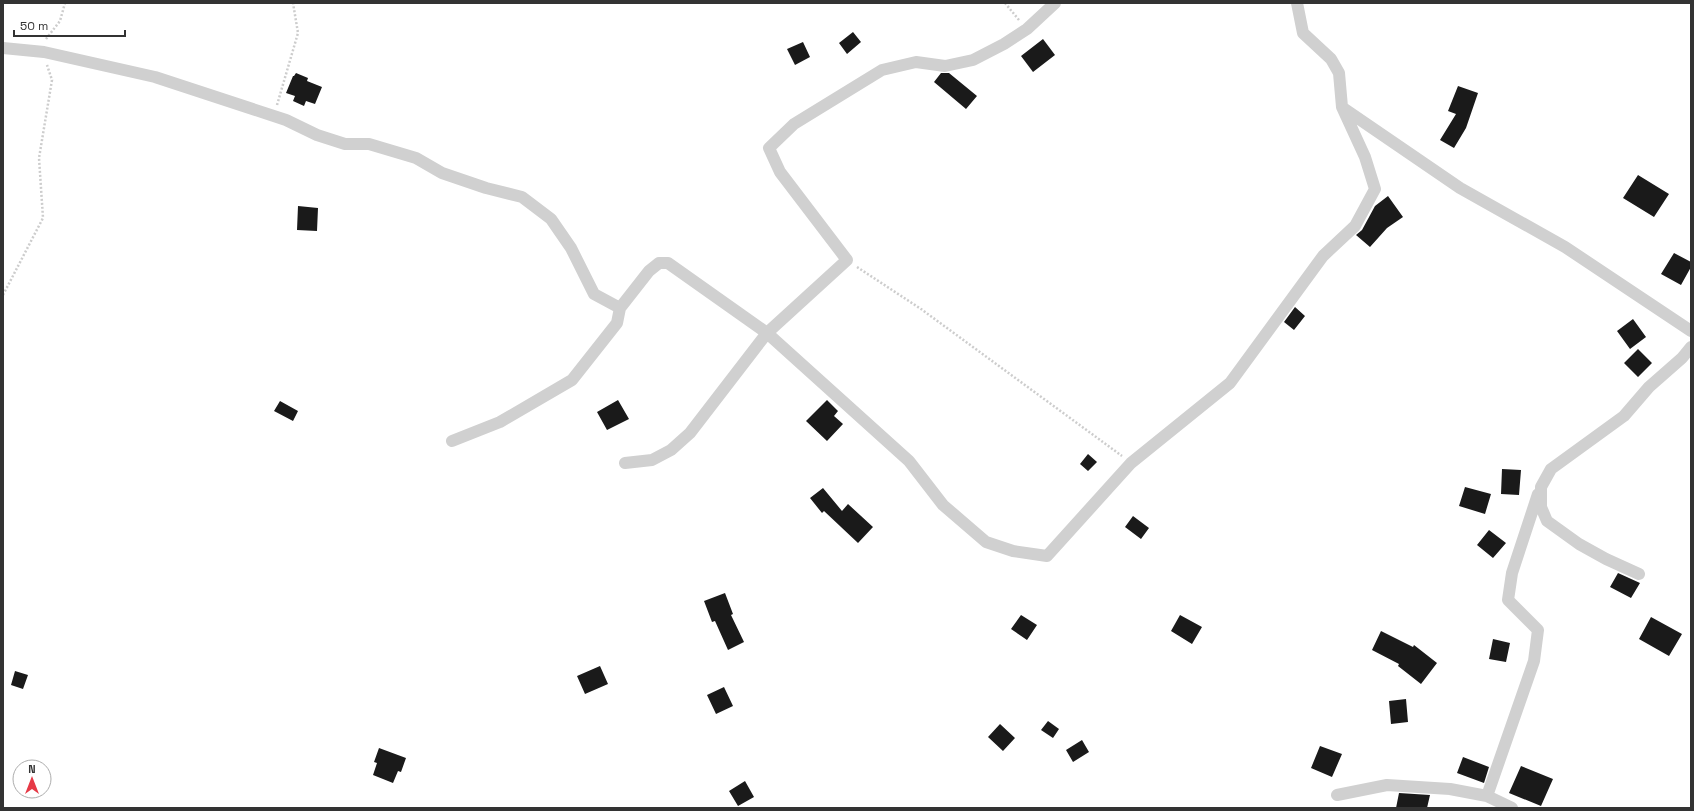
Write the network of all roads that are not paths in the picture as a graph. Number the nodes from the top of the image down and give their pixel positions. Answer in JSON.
{"nodes":[{"id":1,"x":1055,"y":3,"type":"edge"},
{"id":2,"x":1297,"y":3,"type":"edge"},
{"id":3,"x":3,"y":48,"type":"edge"},
{"id":4,"x":1342,"y":107,"type":"junction"},
{"id":5,"x":620,"y":308,"type":"junction"},
{"id":6,"x":1691,"y":331,"type":"edge"},
{"id":7,"x":767,"y":333,"type":"junction"},
{"id":8,"x":1691,"y":347,"type":"edge"},
{"id":9,"x":452,"y":441,"type":"dead end"},
{"id":10,"x":625,"y":463,"type":"dead end"},
{"id":11,"x":1541,"y":487,"type":"junction"},
{"id":12,"x":1639,"y":574,"type":"dead end"},
{"id":13,"x":1337,"y":795,"type":"dead end"},
{"id":14,"x":1487,"y":796,"type":"junction"},
{"id":15,"x":1512,"y":808,"type":"edge"}],
"edges":[{"from":1,"to":7,"type":"street"},
{"from":2,"to":4,"type":"street"},
{"from":3,"to":5,"type":"street"},
{"from":4,"to":6,"type":"street"},
{"from":4,"to":7,"type":"street"},
{"from":5,"to":7,"type":"street"},
{"from":5,"to":9,"type":"street"},
{"from":7,"to":10,"type":"street"},
{"from":8,"to":11,"type":"street"},
{"from":11,"to":12,"type":"street"},
{"from":11,"to":14,"type":"street"},
{"from":13,"to":14,"type":"street"},
{"from":14,"to":15,"type":"street"}]}
